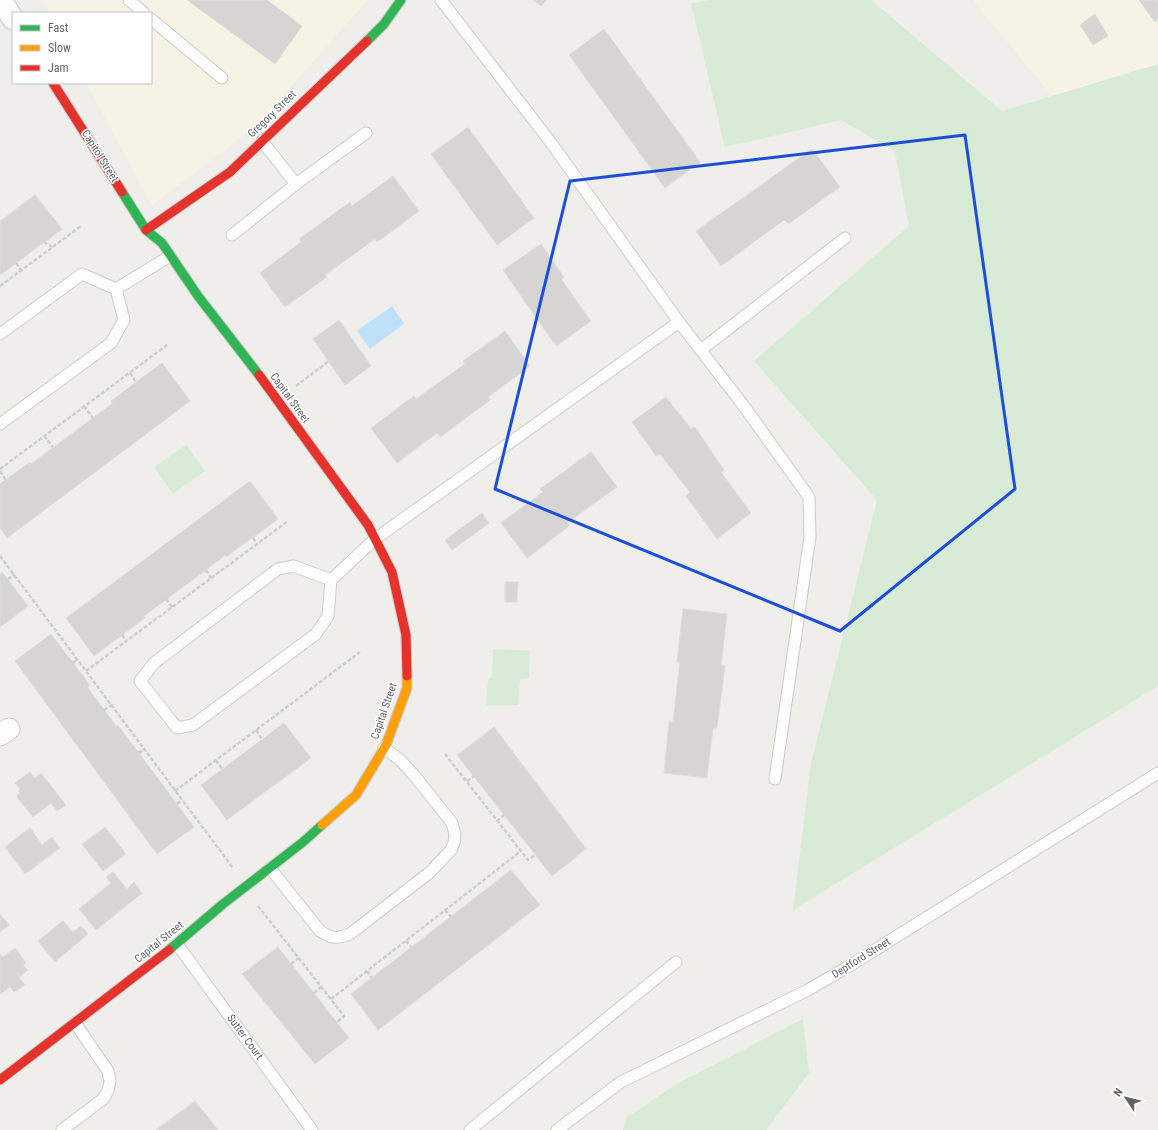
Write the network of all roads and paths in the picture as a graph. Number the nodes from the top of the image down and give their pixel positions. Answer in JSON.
{"nodes":[{"id":1,"x":1,"y":0,"type":"edge"},
{"id":2,"x":129,"y":0,"type":"edge"},
{"id":3,"x":401,"y":0,"type":"edge"},
{"id":4,"x":441,"y":0,"type":"edge"},
{"id":5,"x":143,"y":12,"type":"edge"},
{"id":6,"x":12,"y":17,"type":"edge"},
{"id":7,"x":152,"y":20,"type":"edge"},
{"id":8,"x":222,"y":78,"type":"dead end"},
{"id":9,"x":55,"y":84,"type":"edge"},
{"id":10,"x":366,"y":133,"type":"dead end"},
{"id":11,"x":262,"y":141,"type":"junction"},
{"id":12,"x":296,"y":184,"type":"junction"},
{"id":13,"x":81,"y":226,"type":"dead end"},
{"id":14,"x":146,"y":230,"type":"junction"},
{"id":15,"x":232,"y":235,"type":"dead end"},
{"id":16,"x":844,"y":238,"type":"dead end"},
{"id":17,"x":44,"y":242,"type":"dead end"},
{"id":18,"x":52,"y":247,"type":"junction"},
{"id":19,"x":170,"y":256,"type":"junction"},
{"id":20,"x":16,"y":263,"type":"dead end"},
{"id":21,"x":21,"y":270,"type":"junction"},
{"id":22,"x":0,"y":286,"type":"edge"},
{"id":23,"x":116,"y":289,"type":"junction"},
{"id":24,"x":679,"y":322,"type":"junction"},
{"id":25,"x":0,"y":334,"type":"edge"},
{"id":26,"x":167,"y":345,"type":"dead end"},
{"id":27,"x":701,"y":350,"type":"junction"},
{"id":28,"x":329,"y":361,"type":"dead end"},
{"id":29,"x":130,"y":373,"type":"junction"},
{"id":30,"x":136,"y":382,"type":"dead end"},
{"id":31,"x":277,"y":400,"type":"junction"},
{"id":32,"x":84,"y":406,"type":"junction"},
{"id":33,"x":93,"y":418,"type":"dead end"},
{"id":34,"x":0,"y":424,"type":"edge"},
{"id":35,"x":44,"y":436,"type":"junction"},
{"id":36,"x":53,"y":448,"type":"dead end"},
{"id":37,"x":0,"y":470,"type":"edge"},
{"id":38,"x":6,"y":480,"type":"dead end"},
{"id":39,"x":288,"y":521,"type":"dead end"},
{"id":40,"x":252,"y":538,"type":"dead end"},
{"id":41,"x":376,"y":539,"type":"junction"},
{"id":42,"x":257,"y":544,"type":"junction"},
{"id":43,"x":0,"y":556,"type":"edge"},
{"id":44,"x":206,"y":570,"type":"dead end"},
{"id":45,"x":14,"y":575,"type":"junction"},
{"id":46,"x":211,"y":578,"type":"junction"},
{"id":47,"x":8,"y":579,"type":"dead end"},
{"id":48,"x":331,"y":580,"type":"junction"},
{"id":49,"x":166,"y":599,"type":"dead end"},
{"id":50,"x":172,"y":607,"type":"junction"},
{"id":51,"x":122,"y":635,"type":"dead end"},
{"id":52,"x":126,"y":641,"type":"junction"},
{"id":53,"x":360,"y":652,"type":"dead end"},
{"id":54,"x":77,"y":658,"type":"junction"},
{"id":55,"x":73,"y":663,"type":"dead end"},
{"id":56,"x":86,"y":671,"type":"junction"},
{"id":57,"x":112,"y":705,"type":"junction"},
{"id":58,"x":104,"y":710,"type":"dead end"},
{"id":59,"x":256,"y":730,"type":"junction"},
{"id":60,"x":262,"y":739,"type":"dead end"},
{"id":61,"x":384,"y":748,"type":"junction"},
{"id":62,"x":144,"y":749,"type":"junction"},
{"id":63,"x":139,"y":753,"type":"dead end"},
{"id":64,"x":446,"y":754,"type":"dead end"},
{"id":65,"x":216,"y":760,"type":"junction"},
{"id":66,"x":222,"y":769,"type":"dead end"},
{"id":67,"x":1158,"y":773,"type":"edge"},
{"id":68,"x":474,"y":776,"type":"dead end"},
{"id":69,"x":775,"y":779,"type":"dead end"},
{"id":70,"x":467,"y":781,"type":"junction"},
{"id":71,"x":175,"y":791,"type":"junction"},
{"id":72,"x":182,"y":800,"type":"junction"},
{"id":73,"x":177,"y":804,"type":"dead end"},
{"id":74,"x":504,"y":815,"type":"dead end"},
{"id":75,"x":497,"y":821,"type":"junction"},
{"id":76,"x":521,"y":851,"type":"junction"},
{"id":77,"x":535,"y":855,"type":"dead end"},
{"id":78,"x":270,"y":868,"type":"junction"},
{"id":79,"x":237,"y":873,"type":"dead end"},
{"id":80,"x":254,"y":901,"type":"dead end"},
{"id":81,"x":445,"y":910,"type":"junction"},
{"id":82,"x":451,"y":917,"type":"dead end"},
{"id":83,"x":406,"y":940,"type":"junction"},
{"id":84,"x":177,"y":944,"type":"junction"},
{"id":85,"x":411,"y":947,"type":"dead end"},
{"id":86,"x":299,"y":958,"type":"junction"},
{"id":87,"x":676,"y":962,"type":"dead end"},
{"id":88,"x":291,"y":964,"type":"dead end"},
{"id":89,"x":367,"y":971,"type":"junction"},
{"id":90,"x":372,"y":978,"type":"dead end"},
{"id":91,"x":321,"y":987,"type":"junction"},
{"id":92,"x":314,"y":993,"type":"dead end"},
{"id":93,"x":331,"y":999,"type":"junction"},
{"id":94,"x":336,"y":1022,"type":"dead end"},
{"id":95,"x":74,"y":1023,"type":"junction"},
{"id":96,"x":0,"y":1080,"type":"edge"},
{"id":97,"x":62,"y":1130,"type":"edge"},
{"id":98,"x":312,"y":1130,"type":"edge"},
{"id":99,"x":470,"y":1130,"type":"edge"},
{"id":100,"x":557,"y":1130,"type":"edge"}],
"edges":[{"from":1,"to":6,"type":"street"},
{"from":2,"to":5,"type":"lane"},
{"from":3,"to":11,"type":"street","name":"Gregory Street"},
{"from":4,"to":24,"type":"lane"},
{"from":7,"to":8,"type":"lane"},
{"from":9,"to":14,"type":"street","name":"Capitol Street"},
{"from":10,"to":12,"type":"lane"},
{"from":11,"to":12,"type":"lane"},
{"from":11,"to":14,"type":"street","name":"Gregory Street"},
{"from":12,"to":15,"type":"lane"},
{"from":13,"to":18,"type":"path"},
{"from":14,"to":19,"type":"street","name":"Capital Street"},
{"from":16,"to":27,"type":"lane"},
{"from":17,"to":18,"type":"path"},
{"from":18,"to":21,"type":"path"},
{"from":19,"to":23,"type":"lane"},
{"from":19,"to":31,"type":"street","name":"Capital Street"},
{"from":20,"to":21,"type":"path"},
{"from":21,"to":22,"type":"path"},
{"from":23,"to":25,"type":"lane"},
{"from":23,"to":34,"type":"lane"},
{"from":24,"to":27,"type":"lane"},
{"from":24,"to":41,"type":"lane"},
{"from":26,"to":29,"type":"path"},
{"from":27,"to":69,"type":"lane"},
{"from":28,"to":31,"type":"path"},
{"from":29,"to":30,"type":"path"},
{"from":29,"to":32,"type":"path"},
{"from":31,"to":41,"type":"street","name":"Capital Street"},
{"from":32,"to":33,"type":"path"},
{"from":32,"to":35,"type":"path"},
{"from":35,"to":36,"type":"path"},
{"from":35,"to":37,"type":"path"},
{"from":37,"to":38,"type":"path"},
{"from":39,"to":42,"type":"path"},
{"from":40,"to":42,"type":"path"},
{"from":41,"to":48,"type":"lane"},
{"from":41,"to":61,"type":"street","name":"Capital Street"},
{"from":42,"to":46,"type":"path"},
{"from":43,"to":45,"type":"path"},
{"from":44,"to":46,"type":"path"},
{"from":45,"to":47,"type":"path"},
{"from":45,"to":54,"type":"path"},
{"from":46,"to":50,"type":"path"},
{"from":48,"to":48,"type":"lane"},
{"from":49,"to":50,"type":"path"},
{"from":50,"to":52,"type":"path"},
{"from":51,"to":52,"type":"path"},
{"from":52,"to":56,"type":"path"},
{"from":53,"to":59,"type":"path"},
{"from":54,"to":55,"type":"path"},
{"from":54,"to":56,"type":"path"},
{"from":56,"to":57,"type":"path"},
{"from":57,"to":58,"type":"path"},
{"from":57,"to":62,"type":"path"},
{"from":59,"to":60,"type":"path"},
{"from":59,"to":65,"type":"path"},
{"from":61,"to":78,"type":"street","name":"Capital Street"},
{"from":61,"to":78,"type":"lane"},
{"from":62,"to":63,"type":"path"},
{"from":62,"to":71,"type":"path"},
{"from":64,"to":70,"type":"path"},
{"from":65,"to":66,"type":"path"},
{"from":65,"to":71,"type":"path"},
{"from":67,"to":100,"type":"lane","name":"Deptford Street"},
{"from":68,"to":70,"type":"path"},
{"from":70,"to":75,"type":"path"},
{"from":71,"to":72,"type":"path"},
{"from":72,"to":73,"type":"path"},
{"from":72,"to":79,"type":"path"},
{"from":74,"to":75,"type":"path"},
{"from":75,"to":76,"type":"path"},
{"from":76,"to":77,"type":"path"},
{"from":76,"to":81,"type":"path"},
{"from":78,"to":84,"type":"street","name":"Capital Street"},
{"from":80,"to":86,"type":"path"},
{"from":81,"to":82,"type":"path"},
{"from":81,"to":83,"type":"path"},
{"from":83,"to":85,"type":"path"},
{"from":83,"to":89,"type":"path"},
{"from":84,"to":95,"type":"street","name":"Capital Street"},
{"from":84,"to":98,"type":"lane","name":"Sutter Court"},
{"from":86,"to":88,"type":"path"},
{"from":86,"to":91,"type":"path"},
{"from":87,"to":99,"type":"lane"},
{"from":89,"to":90,"type":"path"},
{"from":89,"to":93,"type":"path"},
{"from":91,"to":92,"type":"path"},
{"from":91,"to":93,"type":"path"},
{"from":93,"to":94,"type":"path"},
{"from":95,"to":96,"type":"street","name":"Capital Street"},
{"from":95,"to":97,"type":"lane"}]}
